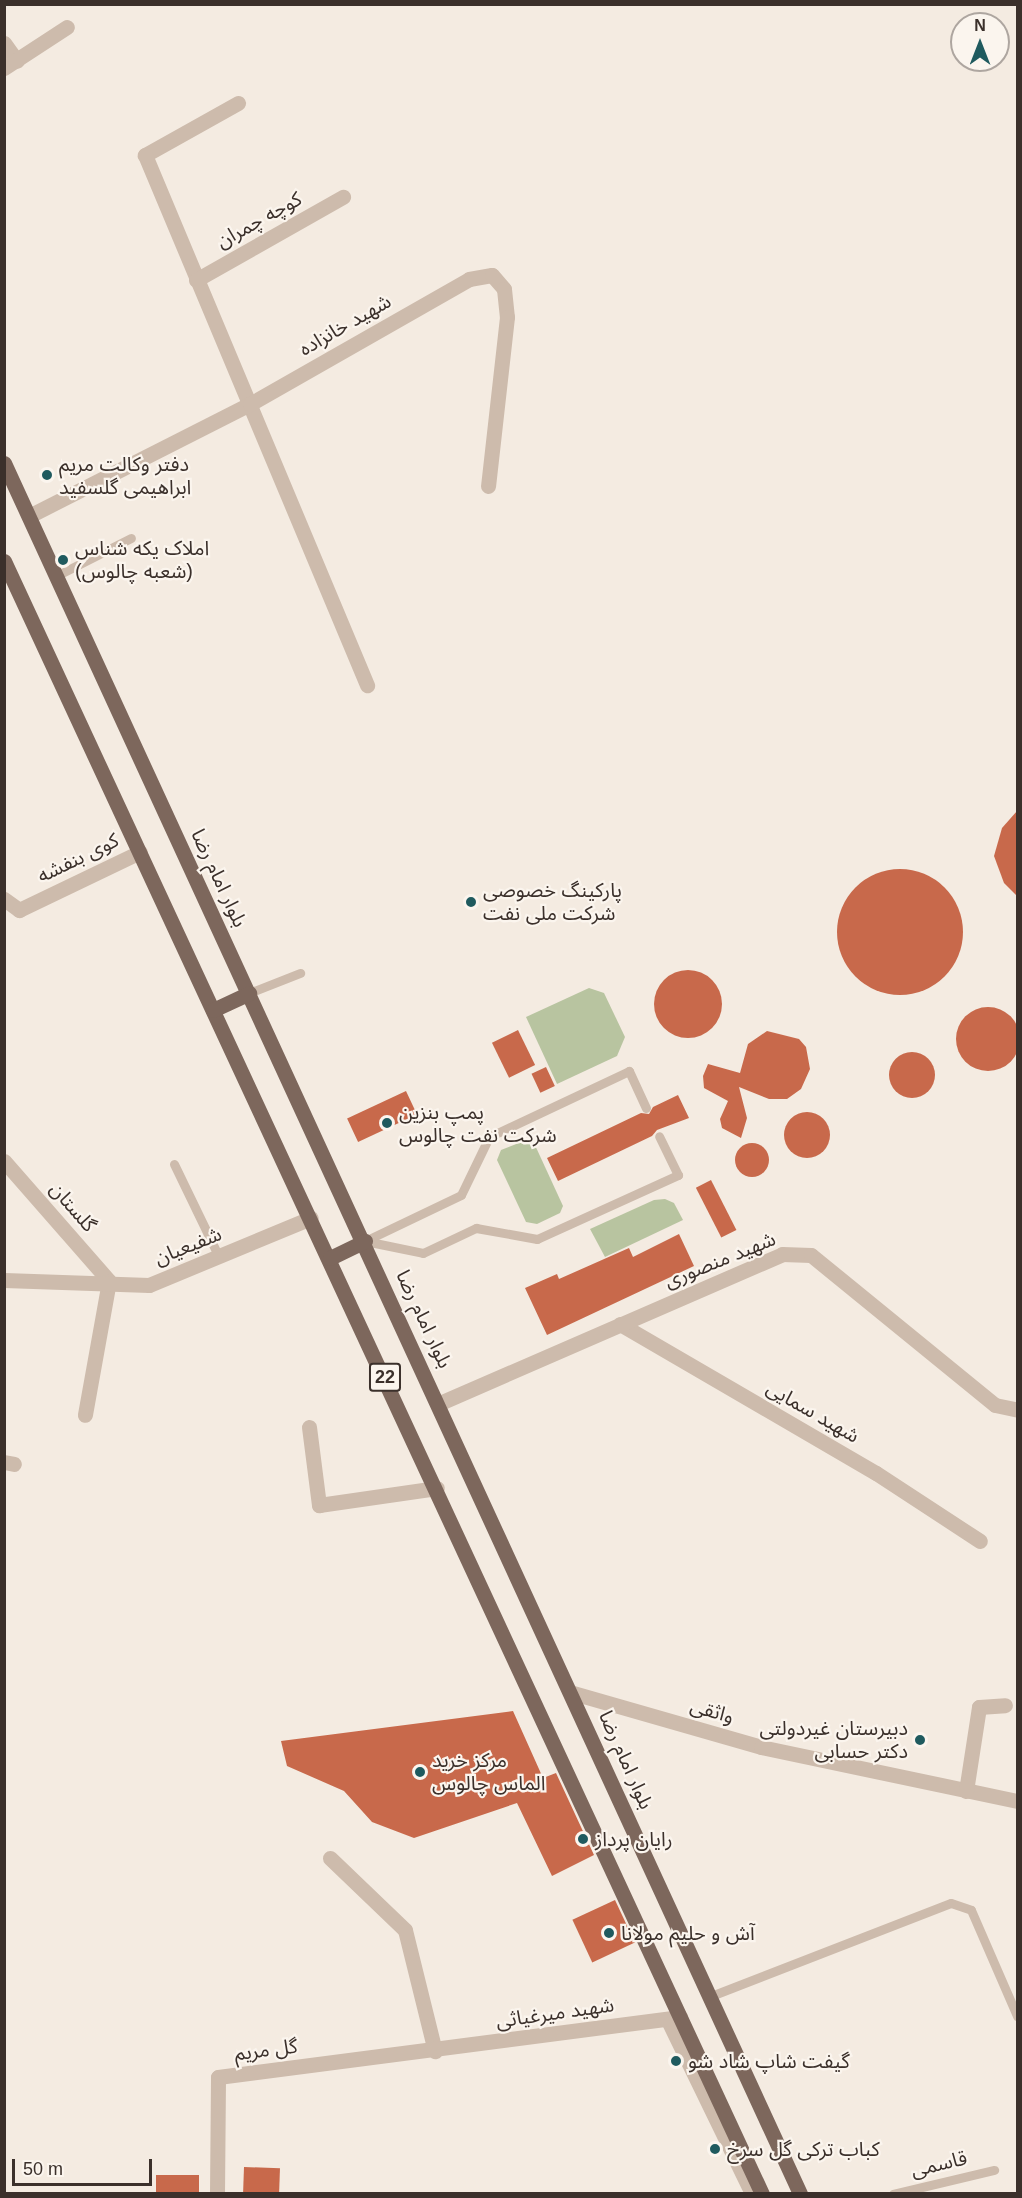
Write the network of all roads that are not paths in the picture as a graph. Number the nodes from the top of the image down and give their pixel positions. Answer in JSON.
{"nodes":[{"id":1,"x":67,"y":27,"type":"dead end"},
{"id":2,"x":4,"y":43,"type":"edge"},
{"id":3,"x":11,"y":64,"type":"edge"},
{"id":4,"x":238,"y":103,"type":"dead end"},
{"id":5,"x":343,"y":197,"type":"dead end"},
{"id":6,"x":196,"y":280,"type":"junction"},
{"id":7,"x":250,"y":404,"type":"junction"},
{"id":8,"x":4,"y":463,"type":"edge"},
{"id":9,"x":488,"y":486,"type":"dead end"},
{"id":10,"x":29,"y":516,"type":"junction"},
{"id":11,"x":131,"y":538,"type":"dead end"},
{"id":12,"x":4,"y":561,"type":"edge"},
{"id":13,"x":56,"y":576,"type":"junction"},
{"id":14,"x":368,"y":685,"type":"dead end"},
{"id":15,"x":140,"y":852,"type":"junction"},
{"id":16,"x":4,"y":900,"type":"edge"},
{"id":17,"x":300,"y":973,"type":"dead end"},
{"id":18,"x":249,"y":993,"type":"junction"},
{"id":19,"x":213,"y":1010,"type":"junction"},
{"id":20,"x":646,"y":1108,"type":"dead end"},
{"id":21,"x":659,"y":1136,"type":"dead end"},
{"id":22,"x":4,"y":1161,"type":"edge"},
{"id":23,"x":174,"y":1164,"type":"dead end"},
{"id":24,"x":311,"y":1218,"type":"junction"},
{"id":25,"x":365,"y":1241,"type":"junction"},
{"id":26,"x":219,"y":1257,"type":"junction"},
{"id":27,"x":330,"y":1258,"type":"junction"},
{"id":28,"x":4,"y":1280,"type":"edge"},
{"id":29,"x":109,"y":1281,"type":"junction"},
{"id":30,"x":620,"y":1324,"type":"junction"},
{"id":31,"x":440,"y":1403,"type":"junction"},
{"id":32,"x":1017,"y":1410,"type":"edge"},
{"id":33,"x":85,"y":1415,"type":"dead end"},
{"id":34,"x":309,"y":1427,"type":"dead end"},
{"id":35,"x":436,"y":1488,"type":"junction"},
{"id":36,"x":980,"y":1541,"type":"dead end"},
{"id":37,"x":573,"y":1693,"type":"junction"},
{"id":38,"x":1005,"y":1705,"type":"dead end"},
{"id":39,"x":966,"y":1791,"type":"junction"},
{"id":40,"x":1017,"y":1801,"type":"edge"},
{"id":41,"x":330,"y":1858,"type":"dead end"},
{"id":42,"x":711,"y":1996,"type":"junction"},
{"id":43,"x":1017,"y":2016,"type":"edge"},
{"id":44,"x":674,"y":2018,"type":"junction"},
{"id":45,"x":435,"y":2051,"type":"junction"},
{"id":46,"x":994,"y":2170,"type":"dead end"},
{"id":47,"x":217,"y":2193,"type":"edge"},
{"id":48,"x":752,"y":2193,"type":"edge"},
{"id":49,"x":762,"y":2193,"type":"edge"},
{"id":50,"x":800,"y":2193,"type":"edge"},
{"id":51,"x":893,"y":2193,"type":"edge"}],
"edges":[{"from":1,"to":3,"type":"street"},
{"from":2,"to":3,"type":"street"},
{"from":4,"to":6,"type":"street"},
{"from":5,"to":6,"type":"street","name":"کوچه چمران"},
{"from":6,"to":7,"type":"street"},
{"from":7,"to":9,"type":"street","name":"شهید خانزاده"},
{"from":7,"to":10,"type":"street","name":"شهید خانزاده"},
{"from":7,"to":14,"type":"street"},
{"from":8,"to":10,"type":"main road","name":"بلوار امام رضا"},
{"from":10,"to":13,"type":"main road","name":"بلوار امام رضا"},
{"from":11,"to":13,"type":"lane"},
{"from":12,"to":15,"type":"main road","number":"22"},
{"from":13,"to":18,"type":"main road","name":"بلوار امام رضا"},
{"from":15,"to":16,"type":"street","name":"کوی بنفشه"},
{"from":15,"to":19,"type":"main road","number":"22"},
{"from":17,"to":18,"type":"lane"},
{"from":18,"to":19,"type":"main road"},
{"from":18,"to":25,"type":"main road","name":"بلوار امام رضا"},
{"from":19,"to":24,"type":"main road","number":"22"},
{"from":20,"to":25,"type":"lane"},
{"from":21,"to":25,"type":"lane"},
{"from":22,"to":29,"type":"street","name":"گلستان"},
{"from":23,"to":26,"type":"lane"},
{"from":24,"to":26,"type":"street","name":"شفیعیان"},
{"from":24,"to":27,"type":"main road","number":"22"},
{"from":25,"to":27,"type":"main road"},
{"from":25,"to":31,"type":"main road","name":"بلوار امام رضا"},
{"from":26,"to":29,"type":"street","name":"شفیعیان"},
{"from":27,"to":35,"type":"main road","number":"22"},
{"from":28,"to":29,"type":"street","name":"شفیعیان"},
{"from":29,"to":33,"type":"street"},
{"from":30,"to":31,"type":"street","name":"شهید منصوری"},
{"from":30,"to":32,"type":"street","name":"شهید منصوری"},
{"from":30,"to":36,"type":"street","name":"شهید سمایی"},
{"from":31,"to":37,"type":"main road","name":"بلوار امام رضا"},
{"from":34,"to":35,"type":"street"},
{"from":35,"to":44,"type":"main road","number":"22"},
{"from":37,"to":39,"type":"street","name":"واثقی"},
{"from":37,"to":42,"type":"main road","name":"بلوار امام رضا"},
{"from":38,"to":39,"type":"street"},
{"from":39,"to":40,"type":"street","name":"واثقی"},
{"from":41,"to":45,"type":"street"},
{"from":42,"to":43,"type":"lane"},
{"from":42,"to":50,"type":"main road","name":"بلوار امام رضا"},
{"from":44,"to":45,"type":"street","name":"شهید میرغیاثی"},
{"from":44,"to":48,"type":"street"},
{"from":44,"to":49,"type":"main road","number":"22"},
{"from":45,"to":47,"type":"street","name":"گل مریم"},
{"from":46,"to":51,"type":"lane","name":"قاسمی"}]}
